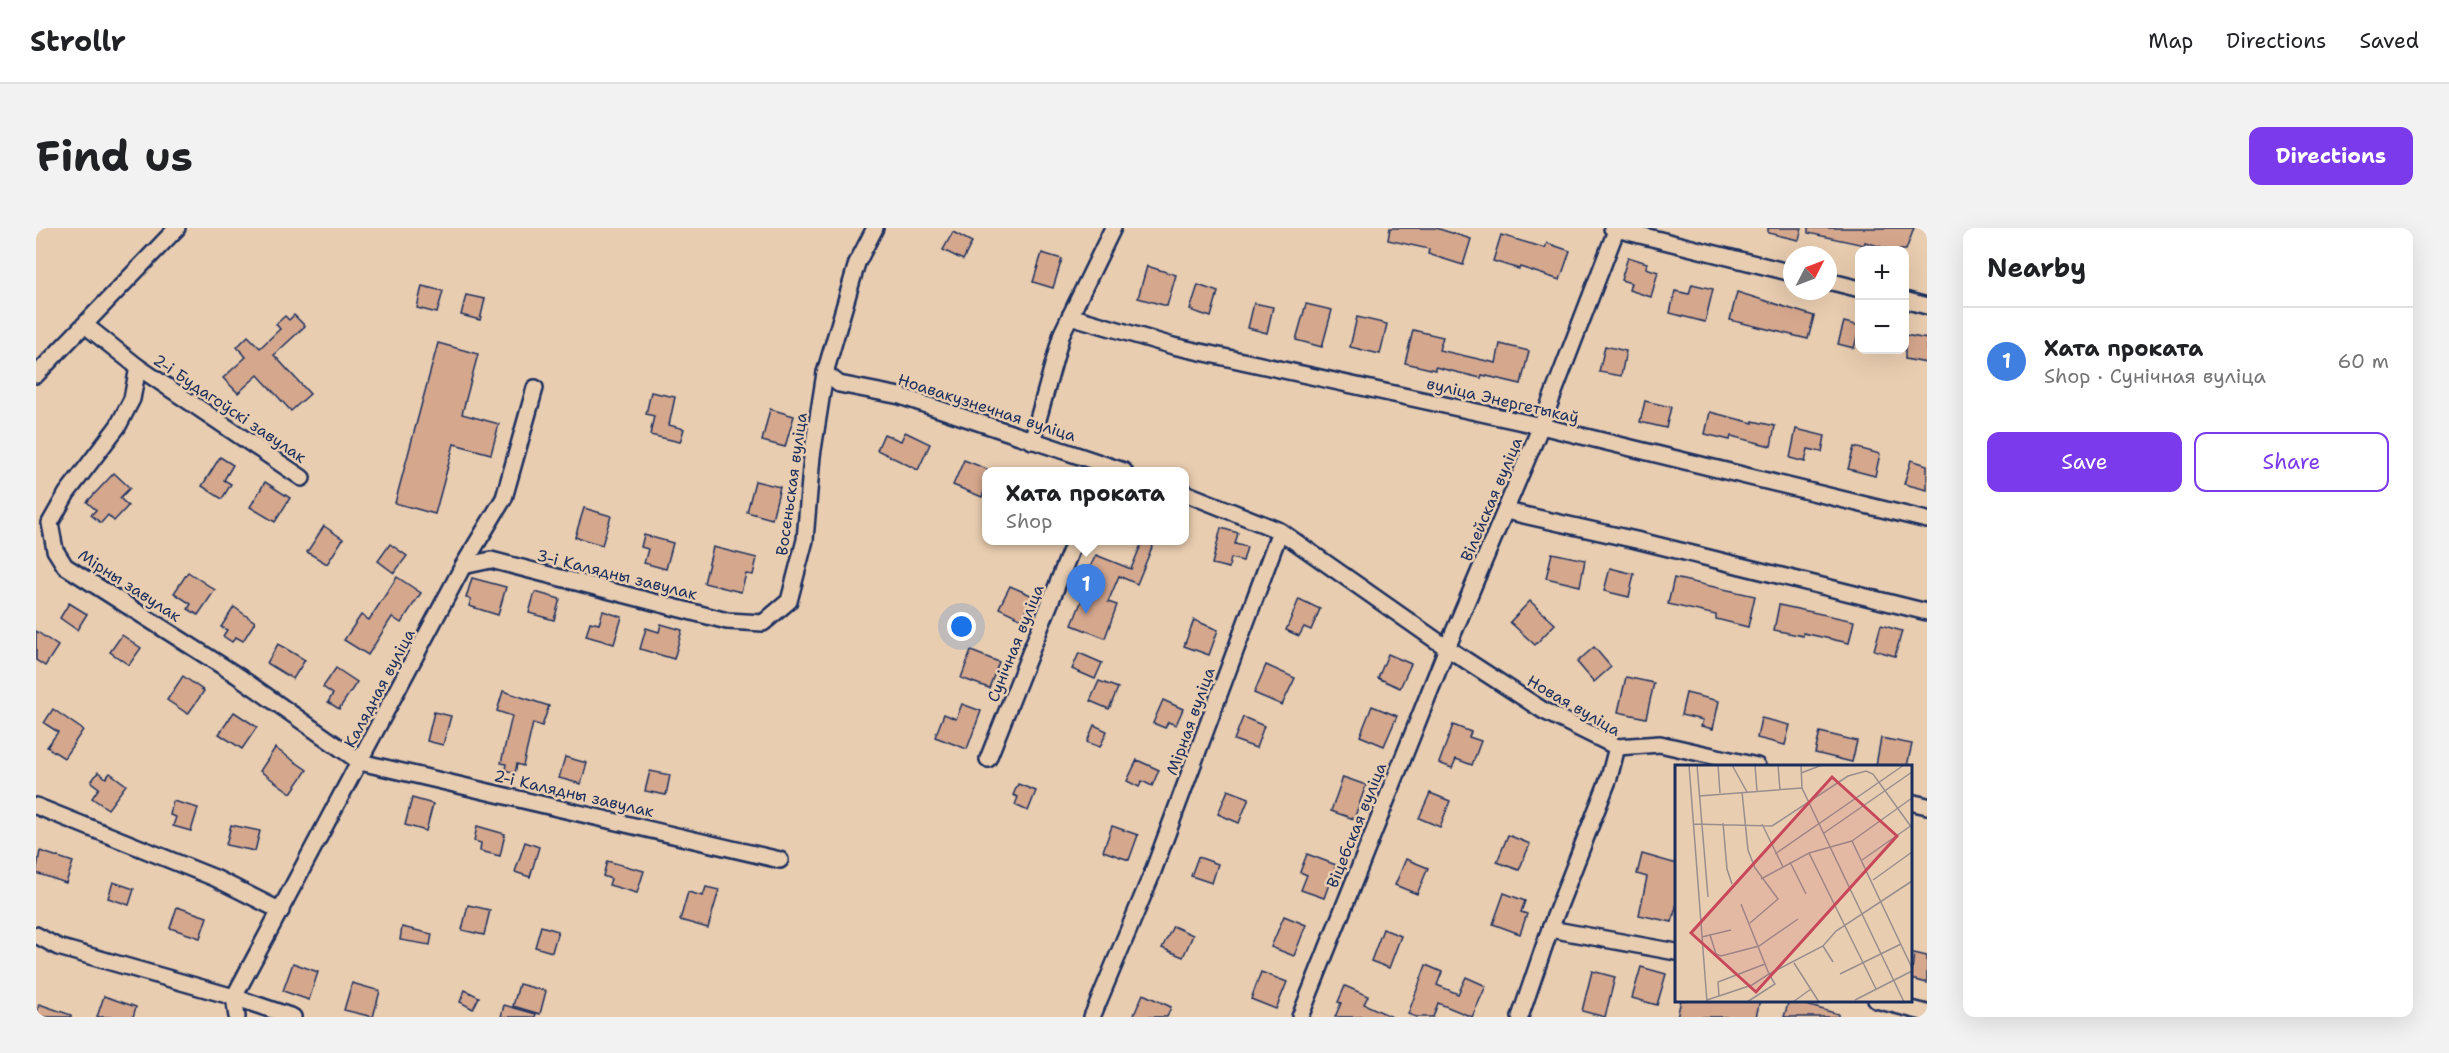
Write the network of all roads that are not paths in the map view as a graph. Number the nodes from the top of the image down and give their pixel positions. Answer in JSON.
{"nodes":[{"id":1,"x":177,"y":228,"type":"edge"},
{"id":2,"x":875,"y":228,"type":"edge"},
{"id":3,"x":1113,"y":228,"type":"edge"},
{"id":4,"x":1615,"y":228,"type":"edge"},
{"id":5,"x":1783,"y":271,"type":"edge"},
{"id":6,"x":1837,"y":284,"type":"edge"},
{"id":7,"x":1855,"y":288,"type":"edge"},
{"id":8,"x":1909,"y":301,"type":"edge"},
{"id":9,"x":1927,"y":306,"type":"edge"},
{"id":10,"x":1070,"y":316,"type":"junction"},
{"id":11,"x":85,"y":325,"type":"junction"},
{"id":12,"x":138,"y":367,"type":"junction"},
{"id":13,"x":825,"y":373,"type":"junction"},
{"id":14,"x":36,"y":375,"type":"edge"},
{"id":15,"x":535,"y":388,"type":"dead end"},
{"id":16,"x":1541,"y":426,"type":"junction"},
{"id":17,"x":1032,"y":441,"type":"junction"},
{"id":18,"x":1101,"y":467,"type":"edge"},
{"id":19,"x":302,"y":478,"type":"dead end"},
{"id":20,"x":1189,"y":494,"type":"edge"},
{"id":21,"x":1506,"y":511,"type":"junction"},
{"id":22,"x":1927,"y":520,"type":"edge"},
{"id":23,"x":1280,"y":531,"type":"junction"},
{"id":24,"x":1073,"y":545,"type":"edge"},
{"id":25,"x":463,"y":566,"type":"junction"},
{"id":26,"x":1927,"y":612,"type":"edge"},
{"id":27,"x":763,"y":623,"type":"joint"},
{"id":28,"x":1447,"y":648,"type":"junction"},
{"id":29,"x":1617,"y":747,"type":"junction"},
{"id":30,"x":988,"y":759,"type":"dead end"},
{"id":31,"x":360,"y":762,"type":"junction"},
{"id":32,"x":1753,"y":765,"type":"edge"},
{"id":33,"x":1912,"y":802,"type":"edge"},
{"id":34,"x":36,"y":806,"type":"edge"},
{"id":35,"x":1927,"y":806,"type":"edge"},
{"id":36,"x":780,"y":860,"type":"dead end"},
{"id":37,"x":280,"y":911,"type":"junction"},
{"id":38,"x":1550,"y":929,"type":"junction"},
{"id":39,"x":36,"y":936,"type":"edge"},
{"id":40,"x":1675,"y":952,"type":"edge"},
{"id":41,"x":234,"y":997,"type":"junction"},
{"id":42,"x":1884,"y":1002,"type":"edge"},
{"id":43,"x":1927,"y":1013,"type":"edge"},
{"id":44,"x":278,"y":1014,"type":"edge"},
{"id":45,"x":237,"y":1017,"type":"edge"},
{"id":46,"x":293,"y":1017,"type":"edge"},
{"id":47,"x":1092,"y":1017,"type":"edge"},
{"id":48,"x":1300,"y":1017,"type":"edge"},
{"id":49,"x":1520,"y":1017,"type":"edge"}],
"edges":[{"from":1,"to":11,"type":"street"},
{"from":2,"to":13,"type":"street","name":"Восеньская вуліца"},
{"from":3,"to":10,"type":"street"},
{"from":4,"to":5,"type":"street"},
{"from":4,"to":16,"type":"street","name":"Вілейская вуліца"},
{"from":6,"to":7,"type":"street"},
{"from":8,"to":9,"type":"street"},
{"from":10,"to":16,"type":"street","name":"вуліца Энергетыкаў"},
{"from":10,"to":17,"type":"street"},
{"from":11,"to":12,"type":"street"},
{"from":11,"to":14,"type":"street"},
{"from":12,"to":19,"type":"street","name":"2-і Будагоўскі завулак"},
{"from":12,"to":31,"type":"street","name":"Мірны завулак"},
{"from":13,"to":17,"type":"street","name":"Ноавакузнечная вуліца"},
{"from":13,"to":27,"type":"street","name":"Восеньская вуліца"},
{"from":15,"to":25,"type":"street","name":"Калядная вуліца"},
{"from":16,"to":21,"type":"street","name":"Вілейская вуліца"},
{"from":16,"to":22,"type":"street","name":"вуліца Энергетыкаў"},
{"from":17,"to":18,"type":"street","name":"Ноавакузнечная вуліца"},
{"from":20,"to":23,"type":"street"},
{"from":21,"to":26,"type":"street"},
{"from":21,"to":28,"type":"street","name":"Вілейская вуліца"},
{"from":23,"to":28,"type":"street","name":"Новая вуліца"},
{"from":23,"to":47,"type":"street","name":"Мірная вуліца"},
{"from":24,"to":30,"type":"street","name":"Сунічная вуліца"},
{"from":25,"to":27,"type":"street","name":"3-і Калядны завулак"},
{"from":25,"to":31,"type":"street","name":"Калядная вуліца"},
{"from":28,"to":29,"type":"street","name":"Новая вуліца"},
{"from":28,"to":48,"type":"street","name":"Віцебская вуліца"},
{"from":29,"to":32,"type":"street"},
{"from":29,"to":38,"type":"street","name":"Новая вуліца"},
{"from":31,"to":36,"type":"street","name":"2-і Калядны завулак"},
{"from":31,"to":37,"type":"street","name":"Калядная вуліца"},
{"from":33,"to":35,"type":"street"},
{"from":34,"to":37,"type":"street"},
{"from":37,"to":41,"type":"street","name":"Калядная вуліца"},
{"from":38,"to":40,"type":"street"},
{"from":38,"to":49,"type":"street","name":"Новая вуліца"},
{"from":39,"to":41,"type":"street"},
{"from":41,"to":44,"type":"street"},
{"from":41,"to":45,"type":"street"},
{"from":42,"to":43,"type":"street"},
{"from":44,"to":46,"type":"street"}]}
